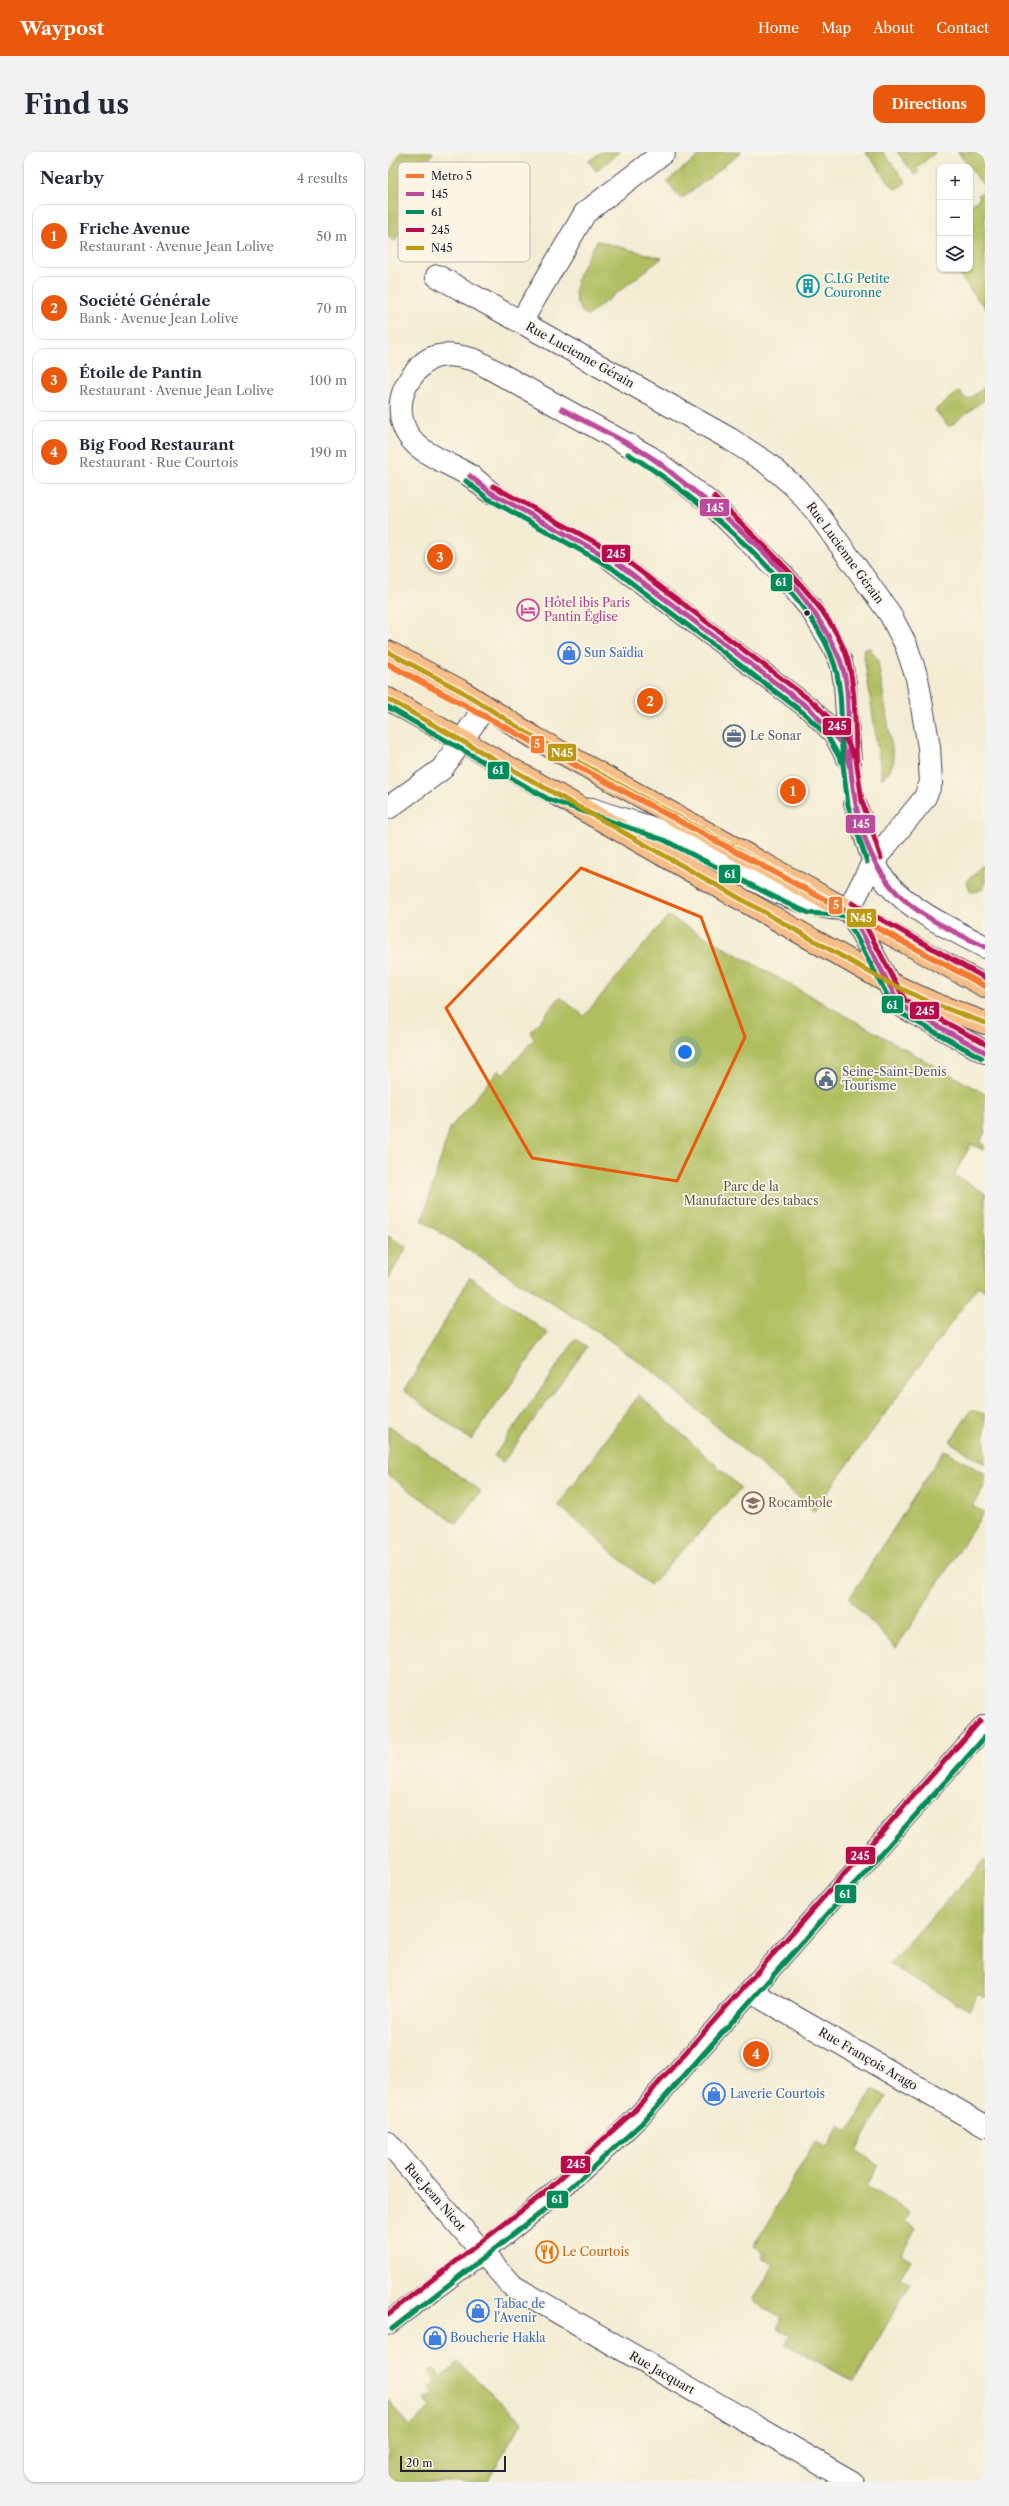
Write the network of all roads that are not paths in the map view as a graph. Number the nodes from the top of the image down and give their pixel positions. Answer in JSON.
{"nodes":[{"id":1,"x":664,"y":152,"type":"edge"},
{"id":2,"x":438,"y":276,"type":"dead end"},
{"id":3,"x":521,"y":322,"type":"junction"},
{"id":4,"x":490,"y":492,"type":"tunnel mouth"},
{"id":5,"x":608,"y":557,"type":"tunnel mouth"},
{"id":6,"x":388,"y":652,"type":"edge"},
{"id":7,"x":388,"y":699,"type":"edge"},
{"id":8,"x":485,"y":707,"type":"junction"},
{"id":9,"x":462,"y":741,"type":"junction"},
{"id":10,"x":551,"y":793,"type":"junction"},
{"id":11,"x":855,"y":803,"type":"tunnel mouth"},
{"id":12,"x":388,"y":808,"type":"edge"},
{"id":13,"x":874,"y":860,"type":"junction"},
{"id":14,"x":849,"y":909,"type":"junction"},
{"id":15,"x":985,"y":948,"type":"edge"},
{"id":16,"x":890,"y":983,"type":"junction"},
{"id":17,"x":985,"y":986,"type":"edge"},
{"id":18,"x":985,"y":1023,"type":"edge"},
{"id":19,"x":985,"y":1052,"type":"edge"},
{"id":20,"x":985,"y":1726,"type":"edge"},
{"id":21,"x":752,"y":1990,"type":"junction"},
{"id":22,"x":985,"y":2126,"type":"edge"},
{"id":23,"x":388,"y":2143,"type":"edge"},
{"id":24,"x":482,"y":2252,"type":"junction"},
{"id":25,"x":388,"y":2323,"type":"edge"},
{"id":26,"x":852,"y":2482,"type":"edge"}],
"edges":[{"from":1,"to":3,"type":"street","name":"Rue Lucienne Gérain"},
{"from":2,"to":3,"type":"street","name":"Rue Lucienne Gérain"},
{"from":3,"to":13,"type":"street","name":"Rue Lucienne Gérain"},
{"from":4,"to":5,"type":"street"},
{"from":6,"to":8,"type":"main road"},
{"from":7,"to":9,"type":"main road"},
{"from":8,"to":9,"type":"street"},
{"from":8,"to":14,"type":"main road"},
{"from":9,"to":10,"type":"main road"},
{"from":9,"to":12,"type":"street"},
{"from":10,"to":14,"type":"street"},
{"from":10,"to":16,"type":"main road"},
{"from":11,"to":13,"type":"street"},
{"from":13,"to":14,"type":"street","name":"Rue Lucienne Gérain"},
{"from":13,"to":15,"type":"street"},
{"from":14,"to":16,"type":"street"},
{"from":14,"to":17,"type":"main road"},
{"from":16,"to":18,"type":"main road"},
{"from":16,"to":19,"type":"street"},
{"from":20,"to":21,"type":"street"},
{"from":21,"to":22,"type":"street","name":"Rue François Arago"},
{"from":21,"to":24,"type":"street"},
{"from":23,"to":24,"type":"street","name":"Rue Jean Nicot"},
{"from":24,"to":25,"type":"street"},
{"from":24,"to":26,"type":"street","name":"Rue Jacquart"}]}
